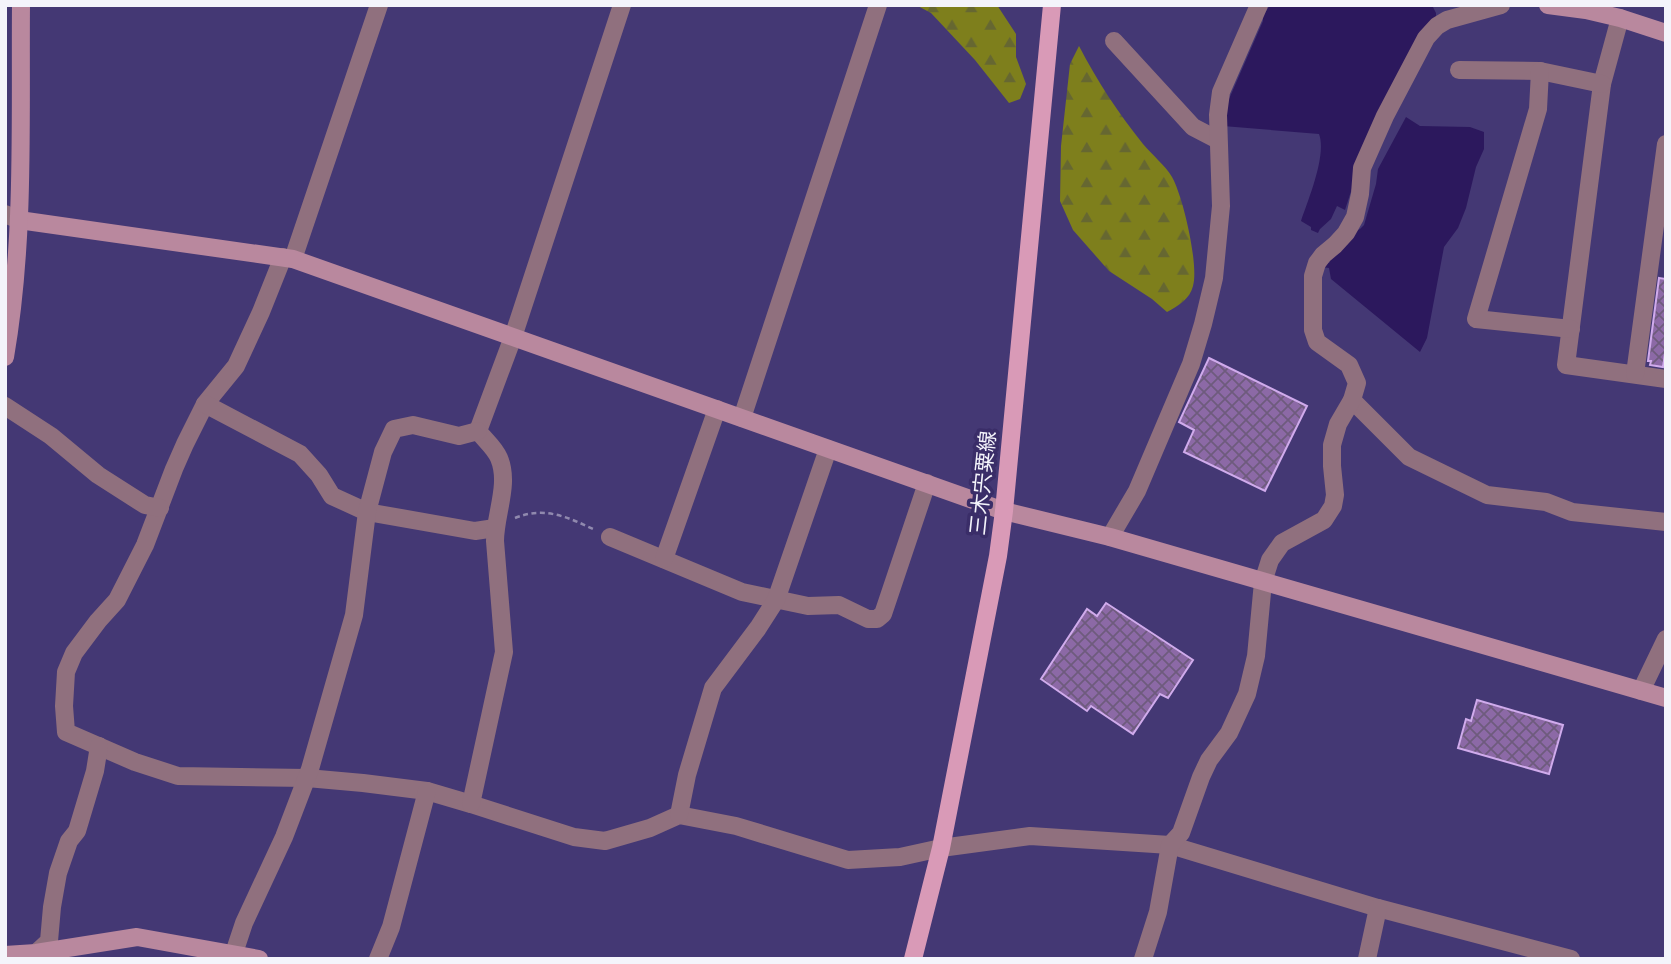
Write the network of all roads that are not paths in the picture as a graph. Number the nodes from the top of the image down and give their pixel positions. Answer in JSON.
{"nodes":[{"id":1,"x":21,"y":5,"type":"edge"},
{"id":2,"x":379,"y":5,"type":"edge"},
{"id":3,"x":622,"y":5,"type":"edge"},
{"id":4,"x":878,"y":5,"type":"edge"},
{"id":5,"x":1052,"y":5,"type":"edge"},
{"id":6,"x":1259,"y":5,"type":"edge"},
{"id":7,"x":1501,"y":5,"type":"edge"},
{"id":8,"x":1548,"y":5,"type":"edge"},
{"id":9,"x":1443,"y":13,"type":"edge"},
{"id":10,"x":1620,"y":18,"type":"junction"},
{"id":11,"x":1666,"y":33,"type":"edge"},
{"id":12,"x":1114,"y":41,"type":"dead end"},
{"id":13,"x":1459,"y":70,"type":"dead end"},
{"id":14,"x":1540,"y":71,"type":"junction"},
{"id":15,"x":1602,"y":84,"type":"junction"},
{"id":16,"x":1218,"y":140,"type":"junction"},
{"id":17,"x":1666,"y":144,"type":"edge"},
{"id":18,"x":12,"y":217,"type":"edge"},
{"id":19,"x":288,"y":258,"type":"junction"},
{"id":20,"x":1571,"y":329,"type":"junction"},
{"id":21,"x":513,"y":337,"type":"junction"},
{"id":22,"x":5,"y":357,"type":"edge"},
{"id":23,"x":1635,"y":374,"type":"junction"},
{"id":24,"x":1666,"y":379,"type":"edge"},
{"id":25,"x":1352,"y":400,"type":"junction"},
{"id":26,"x":205,"y":404,"type":"junction"},
{"id":27,"x":5,"y":406,"type":"edge"},
{"id":28,"x":717,"y":409,"type":"junction"},
{"id":29,"x":742,"y":418,"type":"junction"},
{"id":30,"x":478,"y":431,"type":"junction"},
{"id":31,"x":828,"y":449,"type":"junction"},
{"id":32,"x":927,"y":483,"type":"junction"},
{"id":33,"x":160,"y":508,"type":"junction"},
{"id":34,"x":1004,"y":511,"type":"junction"},
{"id":35,"x":368,"y":512,"type":"junction"},
{"id":36,"x":1666,"y":522,"type":"edge"},
{"id":37,"x":495,"y":527,"type":"junction"},
{"id":38,"x":610,"y":537,"type":"road end"},
{"id":39,"x":1110,"y":537,"type":"junction"},
{"id":40,"x":664,"y":559,"type":"junction"},
{"id":41,"x":1263,"y":582,"type":"junction"},
{"id":42,"x":776,"y":600,"type":"junction"},
{"id":43,"x":1666,"y":639,"type":"edge"},
{"id":44,"x":1641,"y":691,"type":"junction"},
{"id":45,"x":1666,"y":698,"type":"edge"},
{"id":46,"x":99,"y":746,"type":"junction"},
{"id":47,"x":307,"y":778,"type":"junction"},
{"id":48,"x":427,"y":792,"type":"junction"},
{"id":49,"x":471,"y":804,"type":"junction"},
{"id":50,"x":679,"y":815,"type":"junction"},
{"id":51,"x":1170,"y":845,"type":"junction"},
{"id":52,"x":941,"y":848,"type":"junction"},
{"id":53,"x":1378,"y":908,"type":"junction"},
{"id":54,"x":234,"y":953,"type":"junction"},
{"id":55,"x":5,"y":955,"type":"edge"},
{"id":56,"x":35,"y":956,"type":"edge"},
{"id":57,"x":259,"y":959,"type":"edge"},
{"id":58,"x":378,"y":959,"type":"edge"},
{"id":59,"x":913,"y":959,"type":"edge"},
{"id":60,"x":1143,"y":959,"type":"edge"},
{"id":61,"x":1367,"y":959,"type":"edge"},
{"id":62,"x":1571,"y":959,"type":"edge"}],
"edges":[{"from":1,"to":18,"type":"street"},
{"from":2,"to":19,"type":"street"},
{"from":3,"to":21,"type":"street"},
{"from":4,"to":29,"type":"street"},
{"from":5,"to":34,"type":"main road","name":"三木宍粟線"},
{"from":6,"to":16,"type":"street"},
{"from":7,"to":9,"type":"street"},
{"from":8,"to":10,"type":"street"},
{"from":9,"to":25,"type":"street"},
{"from":10,"to":11,"type":"street"},
{"from":10,"to":15,"type":"street"},
{"from":12,"to":16,"type":"street"},
{"from":13,"to":14,"type":"street"},
{"from":14,"to":15,"type":"street"},
{"from":14,"to":20,"type":"street"},
{"from":15,"to":20,"type":"street"},
{"from":16,"to":39,"type":"street"},
{"from":17,"to":23,"type":"street"},
{"from":18,"to":19,"type":"street"},
{"from":18,"to":22,"type":"street"},
{"from":19,"to":21,"type":"street"},
{"from":19,"to":26,"type":"street"},
{"from":20,"to":23,"type":"street"},
{"from":21,"to":28,"type":"street"},
{"from":21,"to":30,"type":"street"},
{"from":23,"to":24,"type":"street"},
{"from":25,"to":36,"type":"street"},
{"from":25,"to":41,"type":"street"},
{"from":26,"to":33,"type":"street"},
{"from":26,"to":35,"type":"street"},
{"from":27,"to":33,"type":"street"},
{"from":28,"to":29,"type":"street"},
{"from":28,"to":40,"type":"street"},
{"from":29,"to":31,"type":"street"},
{"from":30,"to":35,"type":"street"},
{"from":30,"to":37,"type":"street"},
{"from":31,"to":32,"type":"street"},
{"from":31,"to":42,"type":"street"},
{"from":32,"to":34,"type":"street"},
{"from":32,"to":42,"type":"street"},
{"from":33,"to":46,"type":"street"},
{"from":34,"to":39,"type":"street"},
{"from":34,"to":52,"type":"main road","name":"三木宍粟線"},
{"from":35,"to":37,"type":"street"},
{"from":35,"to":47,"type":"street"},
{"from":37,"to":49,"type":"street"},
{"from":38,"to":40,"type":"street"},
{"from":39,"to":41,"type":"street"},
{"from":40,"to":42,"type":"street"},
{"from":41,"to":44,"type":"street"},
{"from":41,"to":51,"type":"street"},
{"from":42,"to":50,"type":"street"},
{"from":43,"to":44,"type":"street"},
{"from":44,"to":45,"type":"street"},
{"from":46,"to":47,"type":"street"},
{"from":46,"to":56,"type":"street"},
{"from":47,"to":48,"type":"street"},
{"from":47,"to":54,"type":"street"},
{"from":48,"to":49,"type":"street"},
{"from":48,"to":58,"type":"street"},
{"from":49,"to":50,"type":"street"},
{"from":50,"to":52,"type":"street"},
{"from":51,"to":52,"type":"street"},
{"from":51,"to":53,"type":"street"},
{"from":51,"to":60,"type":"street"},
{"from":52,"to":59,"type":"main road","name":"三木宍粟線"},
{"from":53,"to":61,"type":"street"},
{"from":53,"to":62,"type":"street"},
{"from":54,"to":56,"type":"street"},
{"from":54,"to":57,"type":"street"},
{"from":55,"to":56,"type":"street"}]}
